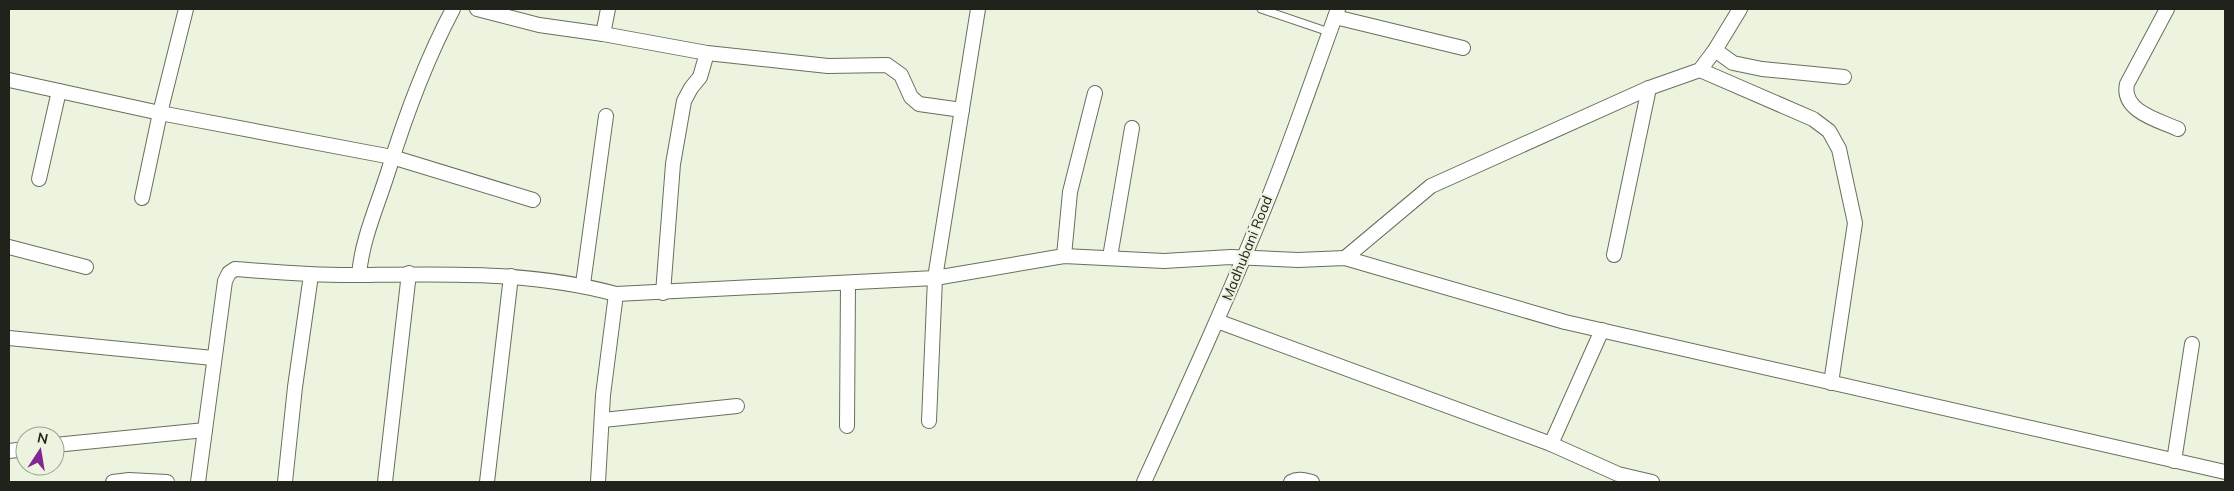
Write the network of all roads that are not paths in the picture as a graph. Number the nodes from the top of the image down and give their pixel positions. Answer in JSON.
{"nodes":[{"id":1,"x":186,"y":9,"type":"edge"},
{"id":2,"x":453,"y":9,"type":"edge"},
{"id":3,"x":477,"y":9,"type":"edge"},
{"id":4,"x":608,"y":9,"type":"edge"},
{"id":5,"x":978,"y":9,"type":"edge"},
{"id":6,"x":1261,"y":9,"type":"edge"},
{"id":7,"x":1740,"y":9,"type":"edge"},
{"id":8,"x":2167,"y":9,"type":"edge"},
{"id":9,"x":1337,"y":13,"type":"edge"},
{"id":10,"x":1329,"y":32,"type":"junction"},
{"id":11,"x":603,"y":34,"type":"junction"},
{"id":12,"x":1463,"y":48,"type":"dead end"},
{"id":13,"x":1715,"y":50,"type":"junction"},
{"id":14,"x":707,"y":53,"type":"junction"},
{"id":15,"x":1700,"y":70,"type":"junction"},
{"id":16,"x":1844,"y":77,"type":"dead end"},
{"id":17,"x":9,"y":80,"type":"edge"},
{"id":18,"x":1649,"y":88,"type":"junction"},
{"id":19,"x":59,"y":91,"type":"junction"},
{"id":20,"x":1095,"y":93,"type":"dead end"},
{"id":21,"x":962,"y":110,"type":"junction"},
{"id":22,"x":160,"y":113,"type":"junction"},
{"id":23,"x":606,"y":116,"type":"dead end"},
{"id":24,"x":1132,"y":128,"type":"dead end"},
{"id":25,"x":2178,"y":129,"type":"dead end"},
{"id":26,"x":392,"y":157,"type":"junction"},
{"id":27,"x":39,"y":179,"type":"dead end"},
{"id":28,"x":142,"y":198,"type":"dead end"},
{"id":29,"x":533,"y":200,"type":"dead end"},
{"id":30,"x":9,"y":247,"type":"edge"},
{"id":31,"x":1614,"y":255,"type":"dead end"},
{"id":32,"x":1064,"y":256,"type":"junction"},
{"id":33,"x":1110,"y":257,"type":"junction"},
{"id":34,"x":1244,"y":258,"type":"junction"},
{"id":35,"x":1345,"y":258,"type":"junction"},
{"id":36,"x":86,"y":267,"type":"dead end"},
{"id":37,"x":409,"y":273,"type":"junction"},
{"id":38,"x":311,"y":274,"type":"junction"},
{"id":39,"x":359,"y":275,"type":"junction"},
{"id":40,"x":512,"y":276,"type":"junction"},
{"id":41,"x":935,"y":278,"type":"junction"},
{"id":42,"x":848,"y":283,"type":"junction"},
{"id":43,"x":583,"y":284,"type":"junction"},
{"id":44,"x":664,"y":293,"type":"junction"},
{"id":45,"x":616,"y":294,"type":"junction"},
{"id":46,"x":1218,"y":321,"type":"junction"},
{"id":47,"x":1602,"y":330,"type":"junction"},
{"id":48,"x":9,"y":338,"type":"edge"},
{"id":49,"x":2192,"y":344,"type":"dead end"},
{"id":50,"x":213,"y":358,"type":"junction"},
{"id":51,"x":1831,"y":383,"type":"junction"},
{"id":52,"x":737,"y":406,"type":"dead end"},
{"id":53,"x":603,"y":420,"type":"junction"},
{"id":54,"x":929,"y":420,"type":"dead end"},
{"id":55,"x":847,"y":426,"type":"dead end"},
{"id":56,"x":205,"y":430,"type":"junction"},
{"id":57,"x":1551,"y":444,"type":"junction"},
{"id":58,"x":65,"y":445,"type":"edge"},
{"id":59,"x":2174,"y":461,"type":"junction"},
{"id":60,"x":2225,"y":472,"type":"edge"},
{"id":61,"x":129,"y":481,"type":"edge"},
{"id":62,"x":113,"y":482,"type":"edge"},
{"id":63,"x":167,"y":482,"type":"edge"},
{"id":64,"x":198,"y":482,"type":"edge"},
{"id":65,"x":285,"y":482,"type":"edge"},
{"id":66,"x":385,"y":482,"type":"edge"},
{"id":67,"x":487,"y":482,"type":"edge"},
{"id":68,"x":598,"y":482,"type":"edge"},
{"id":69,"x":1144,"y":482,"type":"edge"},
{"id":70,"x":1291,"y":482,"type":"edge"},
{"id":71,"x":1312,"y":482,"type":"edge"},
{"id":72,"x":1652,"y":482,"type":"edge"}],
"edges":[{"from":1,"to":22,"type":"street"},
{"from":2,"to":26,"type":"street"},
{"from":3,"to":11,"type":"street"},
{"from":4,"to":11,"type":"street"},
{"from":5,"to":21,"type":"street"},
{"from":6,"to":10,"type":"lane"},
{"from":7,"to":13,"type":"street"},
{"from":8,"to":25,"type":"street"},
{"from":9,"to":10,"type":"street","name":"Madhubani Road"},
{"from":9,"to":12,"type":"street"},
{"from":10,"to":34,"type":"street","name":"Madhubani Road"},
{"from":11,"to":14,"type":"street"},
{"from":13,"to":15,"type":"street"},
{"from":13,"to":16,"type":"street"},
{"from":14,"to":21,"type":"street"},
{"from":14,"to":44,"type":"street"},
{"from":15,"to":18,"type":"street"},
{"from":15,"to":51,"type":"street"},
{"from":17,"to":19,"type":"street"},
{"from":18,"to":31,"type":"street"},
{"from":18,"to":35,"type":"street"},
{"from":19,"to":22,"type":"street"},
{"from":19,"to":27,"type":"street"},
{"from":20,"to":32,"type":"street"},
{"from":21,"to":41,"type":"street"},
{"from":22,"to":26,"type":"street"},
{"from":22,"to":28,"type":"street"},
{"from":23,"to":43,"type":"street"},
{"from":24,"to":33,"type":"street"},
{"from":26,"to":29,"type":"street"},
{"from":26,"to":39,"type":"street"},
{"from":30,"to":36,"type":"street"},
{"from":32,"to":33,"type":"street"},
{"from":32,"to":41,"type":"street"},
{"from":33,"to":34,"type":"street"},
{"from":34,"to":35,"type":"street"},
{"from":34,"to":46,"type":"street","name":"Madhubani Road"},
{"from":35,"to":47,"type":"street"},
{"from":37,"to":39,"type":"street"},
{"from":37,"to":40,"type":"street"},
{"from":37,"to":66,"type":"street"},
{"from":38,"to":39,"type":"street"},
{"from":38,"to":50,"type":"street"},
{"from":38,"to":65,"type":"street"},
{"from":40,"to":43,"type":"street"},
{"from":40,"to":67,"type":"street"},
{"from":41,"to":42,"type":"street"},
{"from":41,"to":54,"type":"street"},
{"from":42,"to":44,"type":"street"},
{"from":42,"to":55,"type":"street"},
{"from":43,"to":45,"type":"street"},
{"from":44,"to":45,"type":"street"},
{"from":45,"to":53,"type":"street"},
{"from":46,"to":57,"type":"street"},
{"from":46,"to":69,"type":"street","name":"Madhubani Road"},
{"from":47,"to":51,"type":"street"},
{"from":47,"to":57,"type":"street"},
{"from":48,"to":50,"type":"street"},
{"from":49,"to":59,"type":"street"},
{"from":50,"to":56,"type":"street"},
{"from":51,"to":59,"type":"street"},
{"from":52,"to":53,"type":"street"},
{"from":53,"to":68,"type":"street"},
{"from":56,"to":58,"type":"street"},
{"from":56,"to":64,"type":"street"},
{"from":57,"to":72,"type":"street"},
{"from":59,"to":60,"type":"street"},
{"from":61,"to":62,"type":"street"},
{"from":61,"to":63,"type":"street"},
{"from":70,"to":71,"type":"street"}]}
